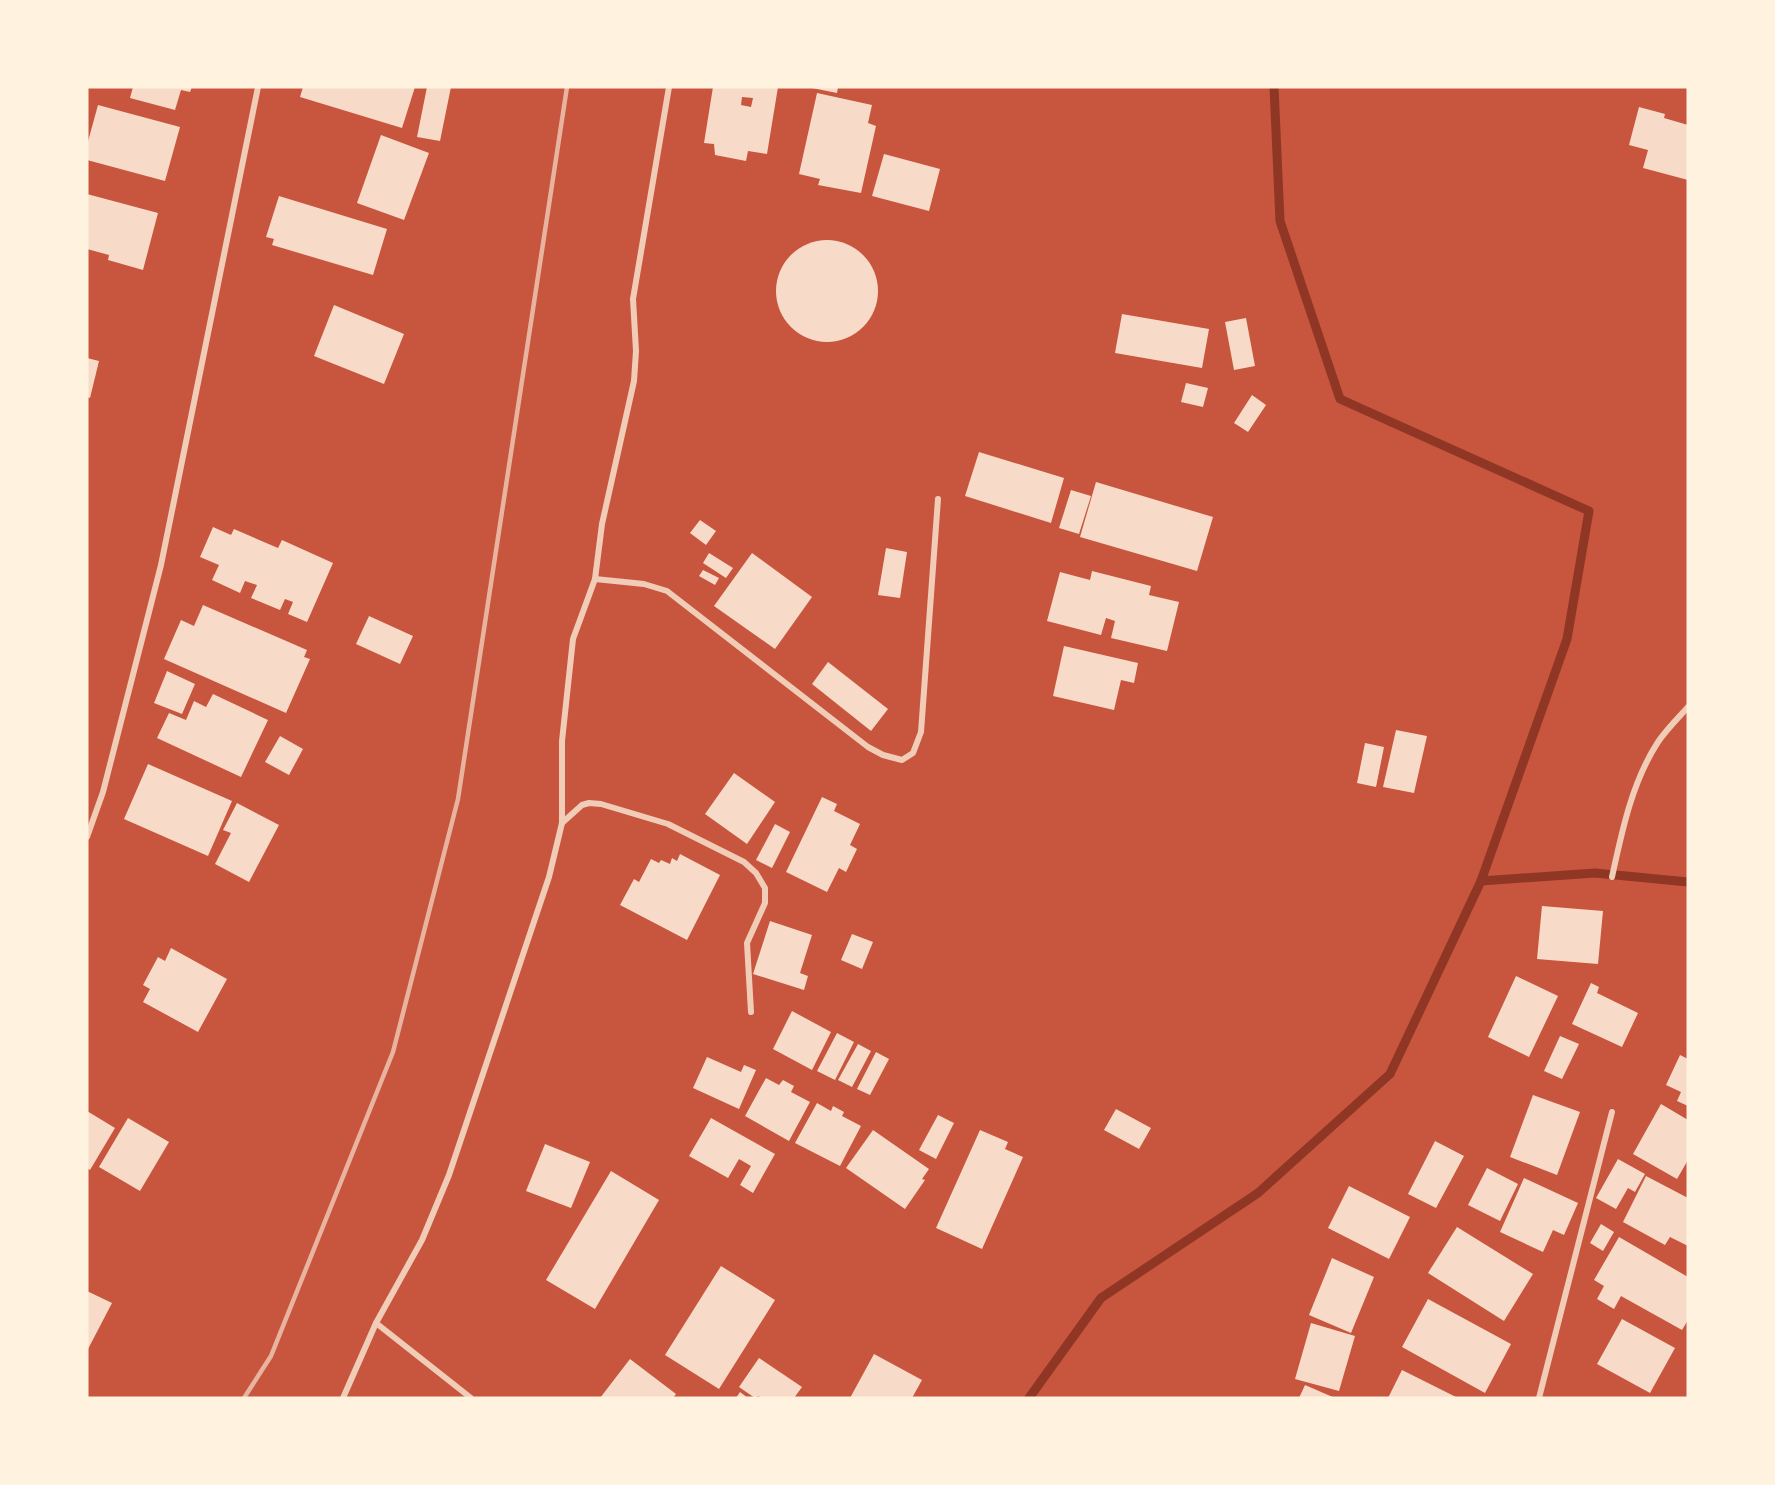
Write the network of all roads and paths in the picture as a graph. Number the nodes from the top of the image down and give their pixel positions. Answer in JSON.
{"nodes":[{"id":1,"x":258,"y":87,"type":"edge"},
{"id":2,"x":669,"y":87,"type":"edge"},
{"id":3,"x":938,"y":499,"type":"dead end"},
{"id":4,"x":594,"y":579,"type":"junction"},
{"id":5,"x":1688,"y":707,"type":"edge"},
{"id":6,"x":562,"y":823,"type":"junction"},
{"id":7,"x":87,"y":837,"type":"edge"},
{"id":8,"x":1612,"y":877,"type":"dead end"},
{"id":9,"x":751,"y":1012,"type":"dead end"},
{"id":10,"x":1611,"y":1112,"type":"dead end"},
{"id":11,"x":376,"y":1323,"type":"junction"},
{"id":12,"x":343,"y":1398,"type":"edge"},
{"id":13,"x":471,"y":1398,"type":"edge"},
{"id":14,"x":1539,"y":1398,"type":"edge"}],
"edges":[{"from":1,"to":7,"type":"street"},
{"from":2,"to":4,"type":"street"},
{"from":3,"to":4,"type":"street"},
{"from":4,"to":6,"type":"street"},
{"from":5,"to":8,"type":"street"},
{"from":6,"to":9,"type":"street"},
{"from":6,"to":11,"type":"street"},
{"from":10,"to":14,"type":"street"},
{"from":11,"to":12,"type":"street"},
{"from":11,"to":13,"type":"street"}]}
